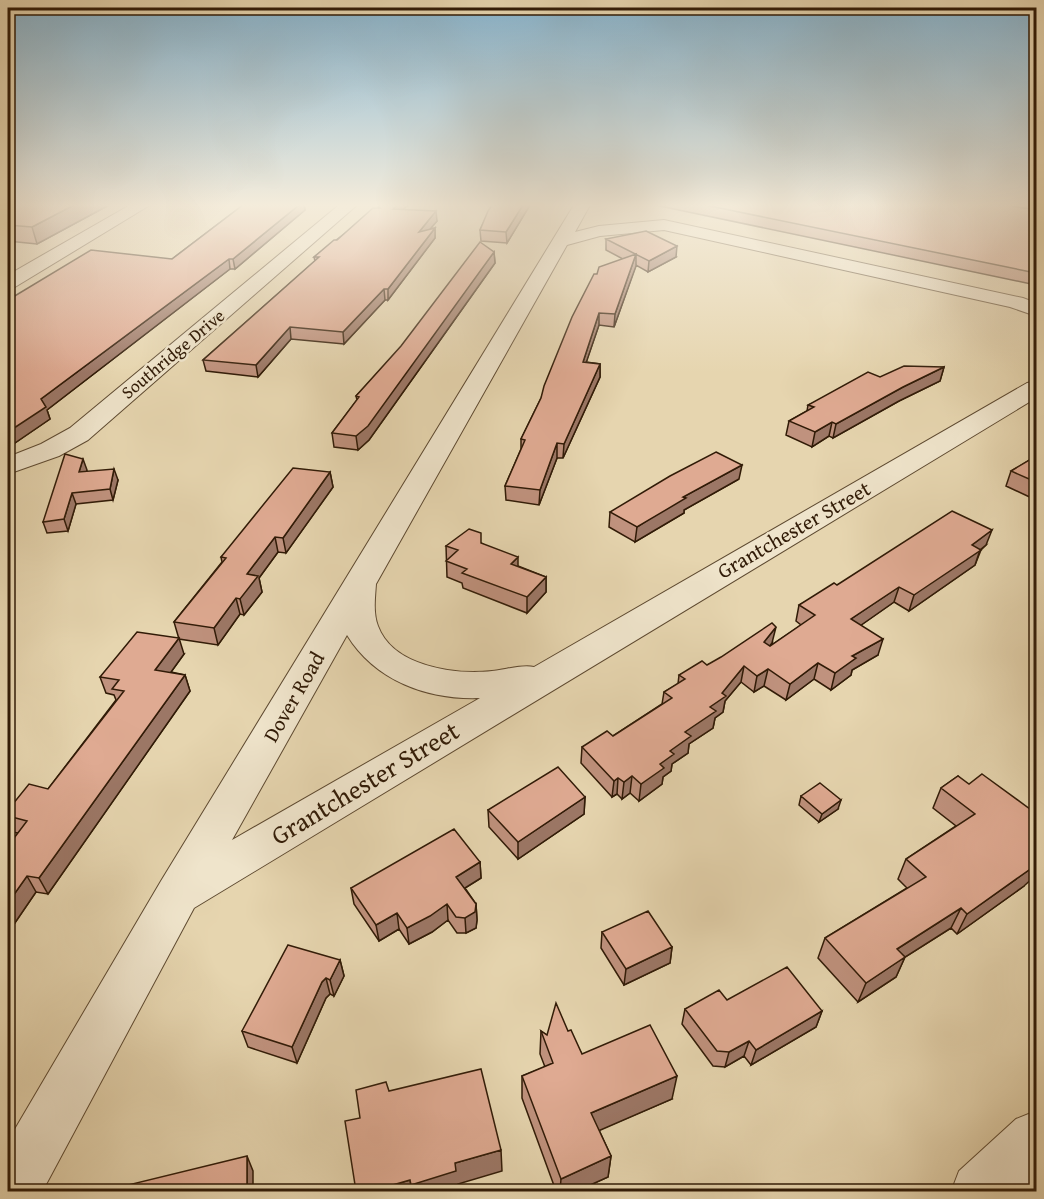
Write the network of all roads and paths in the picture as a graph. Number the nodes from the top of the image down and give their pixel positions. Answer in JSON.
{"nodes":[{"id":1,"x":46,"y":261,"type":"edge"},
{"id":2,"x":283,"y":261,"type":"edge"},
{"id":3,"x":548,"y":261,"type":"edge"},
{"id":4,"x":828,"y":261,"type":"edge"},
{"id":5,"x":8,"y":283,"type":"edge"},
{"id":6,"x":1036,"y":308,"type":"edge"},
{"id":7,"x":1036,"y":388,"type":"edge"},
{"id":8,"x":8,"y":465,"type":"edge"},
{"id":9,"x":360,"y":584,"type":"junction"},
{"id":10,"x":552,"y":672,"type":"junction"},
{"id":11,"x":177,"y":895,"type":"junction"},
{"id":12,"x":1036,"y":1139,"type":"edge"},
{"id":13,"x":10,"y":1191,"type":"edge"},
{"id":14,"x":980,"y":1191,"type":"edge"}],
"edges":[{"from":1,"to":5,"type":"street"},
{"from":2,"to":8,"type":"street","name":"Southridge Drive"},
{"from":3,"to":9,"type":"street","name":"Dover Road"},
{"from":4,"to":6,"type":"street"},
{"from":7,"to":10,"type":"street","name":"Grantchester Street"},
{"from":9,"to":10,"type":"street","name":"Grantchester Street"},
{"from":9,"to":11,"type":"street","name":"Dover Road"},
{"from":10,"to":11,"type":"street","name":"Grantchester Street"},
{"from":11,"to":13,"type":"street","name":"Dover Road"},
{"from":12,"to":14,"type":"street"}]}
